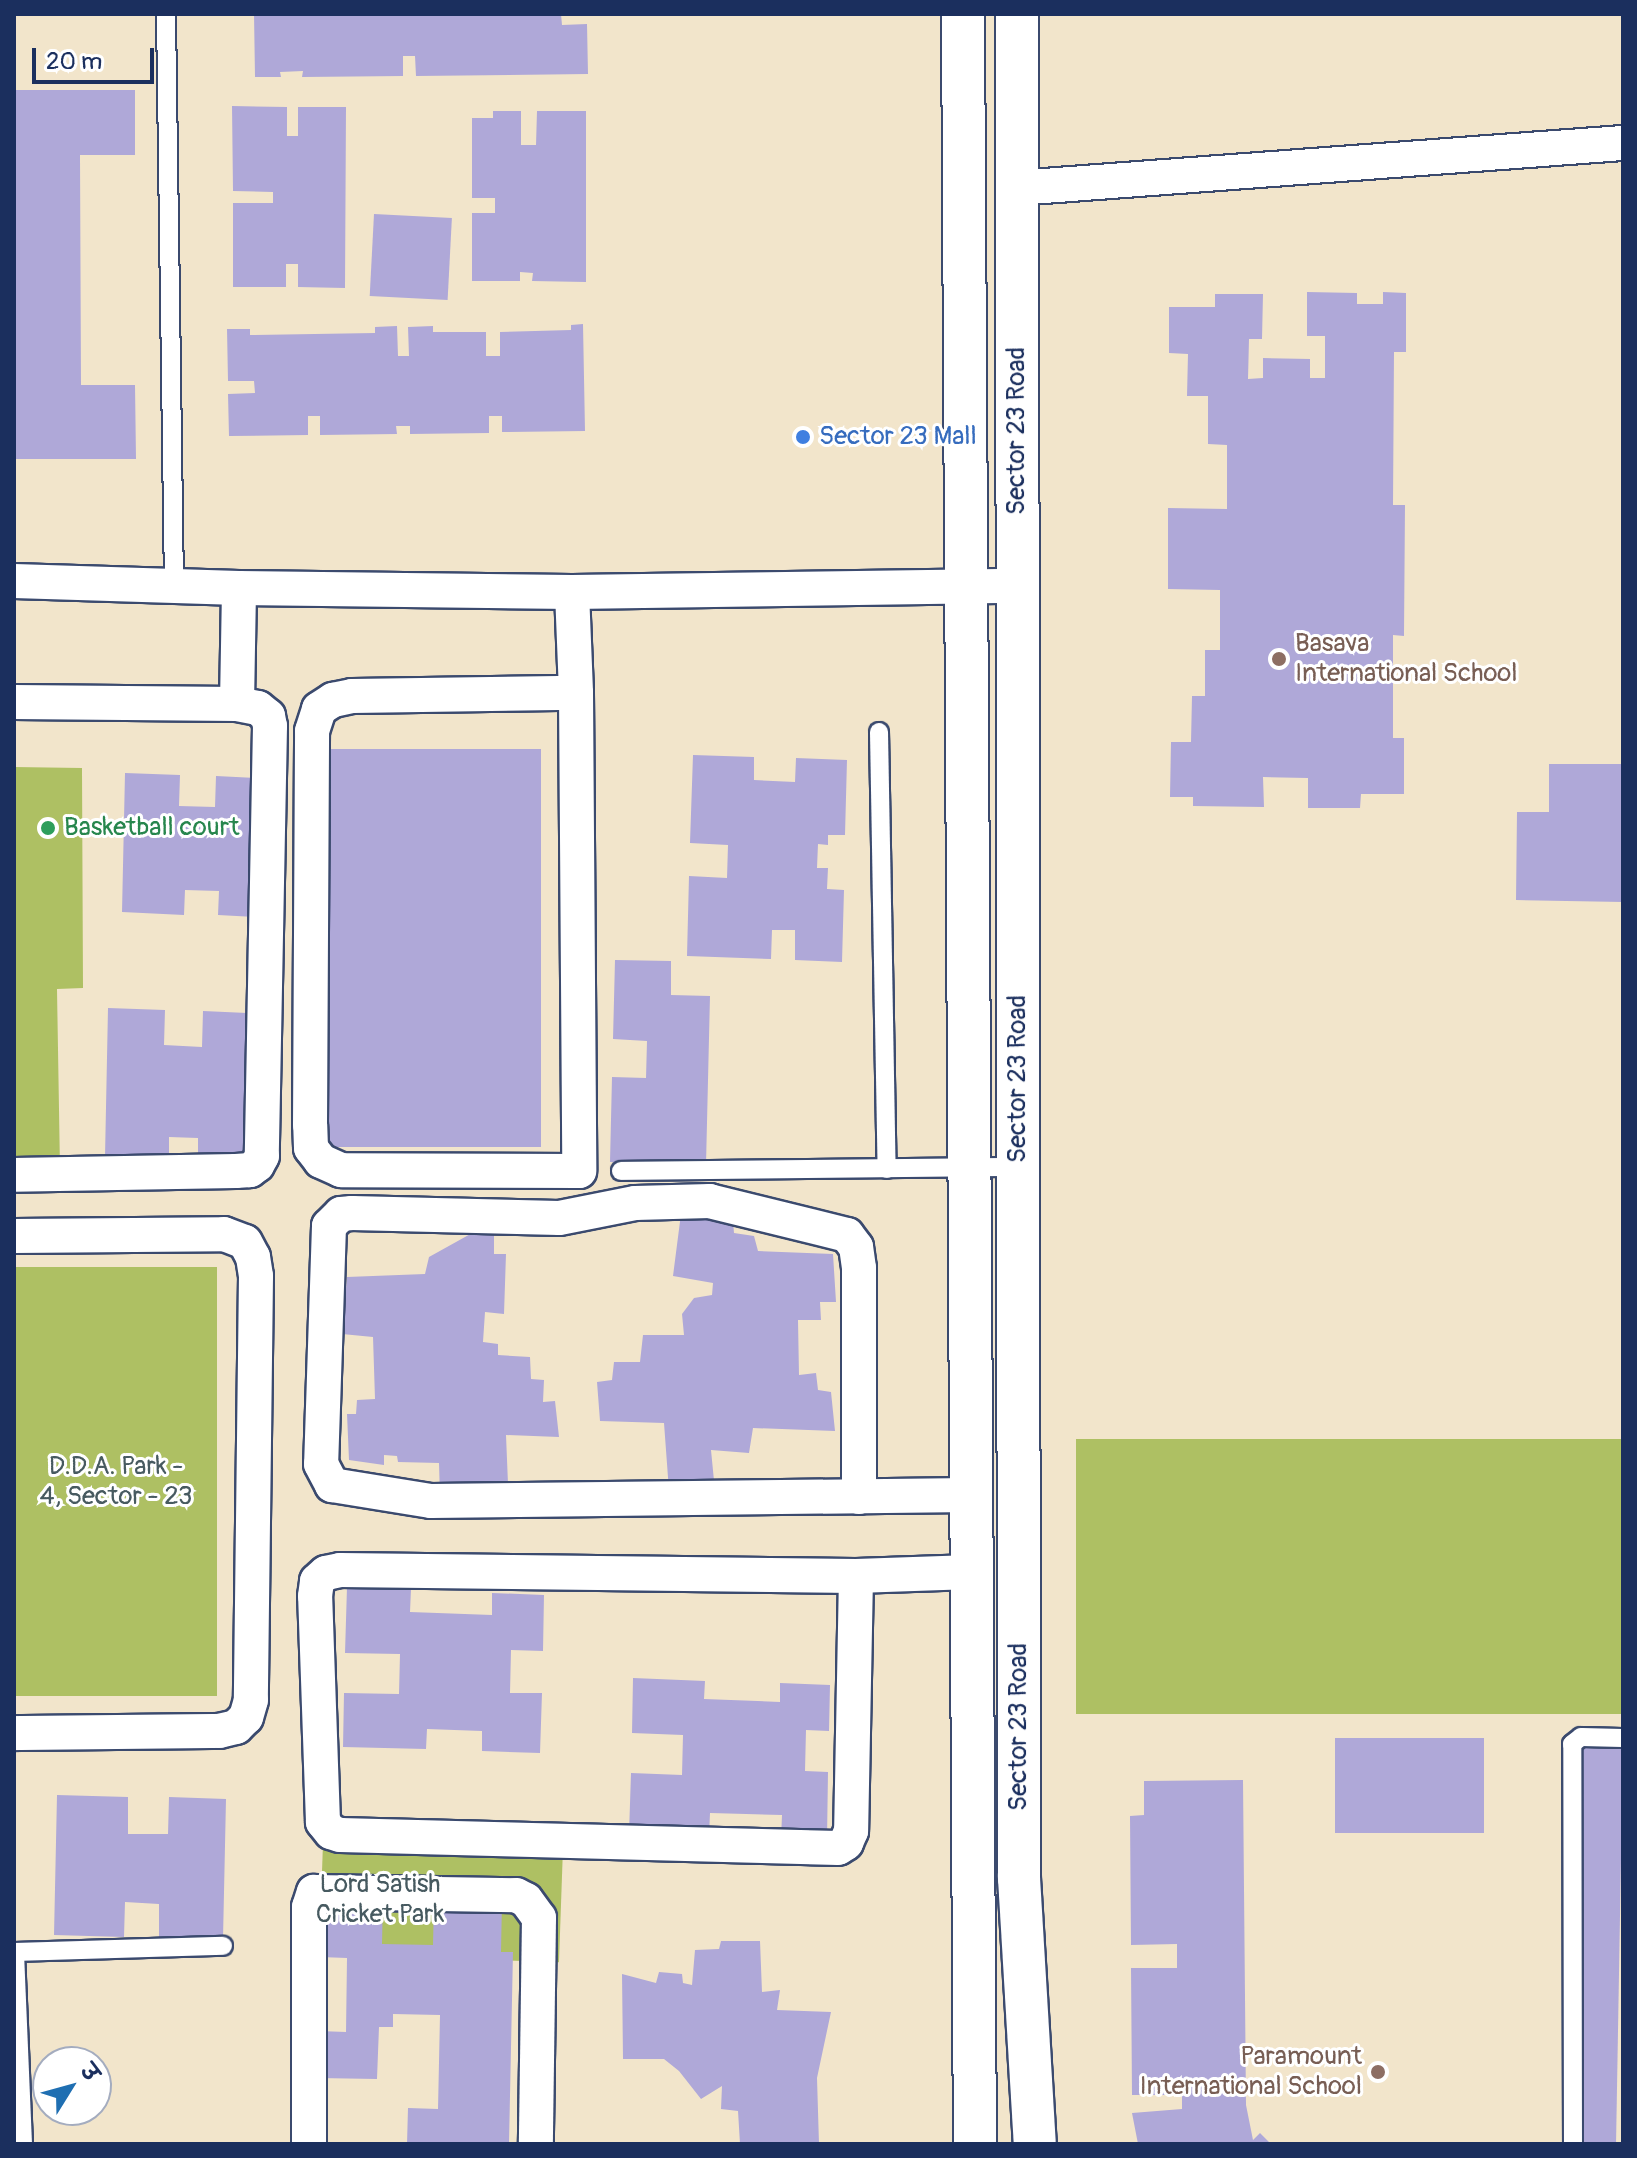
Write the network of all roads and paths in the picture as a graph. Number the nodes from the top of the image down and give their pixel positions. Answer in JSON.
{"nodes":[{"id":1,"x":166,"y":14,"type":"edge"},
{"id":2,"x":963,"y":14,"type":"edge"},
{"id":3,"x":1017,"y":14,"type":"edge"},
{"id":4,"x":1623,"y":143,"type":"edge"},
{"id":5,"x":1017,"y":188,"type":"junction"},
{"id":6,"x":14,"y":581,"type":"edge"},
{"id":7,"x":174,"y":584,"type":"junction"},
{"id":8,"x":966,"y":586,"type":"junction"},
{"id":9,"x":1017,"y":586,"type":"junction"},
{"id":10,"x":239,"y":588,"type":"junction"},
{"id":11,"x":572,"y":592,"type":"junction"},
{"id":12,"x":576,"y":693,"type":"junction"},
{"id":13,"x":14,"y":702,"type":"edge"},
{"id":14,"x":237,"y":704,"type":"junction"},
{"id":15,"x":879,"y":732,"type":"dead end"},
{"id":16,"x":1018,"y":1167,"type":"junction"},
{"id":17,"x":969,"y":1168,"type":"junction"},
{"id":18,"x":887,"y":1169,"type":"junction"},
{"id":19,"x":621,"y":1171,"type":"dead end"},
{"id":20,"x":14,"y":1175,"type":"edge"},
{"id":21,"x":14,"y":1236,"type":"edge"},
{"id":22,"x":971,"y":1495,"type":"junction"},
{"id":23,"x":859,"y":1497,"type":"junction"},
{"id":24,"x":972,"y":1572,"type":"junction"},
{"id":25,"x":856,"y":1576,"type":"junction"},
{"id":26,"x":14,"y":1733,"type":"edge"},
{"id":27,"x":1623,"y":1738,"type":"edge"},
{"id":28,"x":223,"y":1946,"type":"dead end"},
{"id":29,"x":23,"y":2144,"type":"edge"},
{"id":30,"x":309,"y":2144,"type":"edge"},
{"id":31,"x":536,"y":2144,"type":"edge"},
{"id":32,"x":975,"y":2144,"type":"edge"},
{"id":33,"x":1035,"y":2144,"type":"edge"},
{"id":34,"x":1573,"y":2144,"type":"edge"}],
"edges":[{"from":1,"to":7,"type":"lane"},
{"from":2,"to":8,"type":"street","name":"Sector 23 Road"},
{"from":3,"to":5,"type":"street","name":"Sector 23 Road"},
{"from":4,"to":5,"type":"street"},
{"from":5,"to":9,"type":"street","name":"Sector 23 Road"},
{"from":6,"to":7,"type":"street"},
{"from":7,"to":10,"type":"street"},
{"from":8,"to":9,"type":"street"},
{"from":8,"to":11,"type":"street"},
{"from":8,"to":17,"type":"street","name":"Sector 23 Road"},
{"from":9,"to":16,"type":"street","name":"Sector 23 Road"},
{"from":10,"to":11,"type":"street"},
{"from":10,"to":14,"type":"street"},
{"from":11,"to":12,"type":"street"},
{"from":12,"to":12,"type":"street"},
{"from":13,"to":14,"type":"street"},
{"from":14,"to":20,"type":"street"},
{"from":15,"to":18,"type":"lane"},
{"from":16,"to":17,"type":"lane"},
{"from":16,"to":33,"type":"street","name":"Sector 23 Road"},
{"from":17,"to":18,"type":"lane"},
{"from":17,"to":22,"type":"street","name":"Sector 23 Road"},
{"from":18,"to":19,"type":"lane"},
{"from":21,"to":26,"type":"street"},
{"from":22,"to":23,"type":"street"},
{"from":22,"to":24,"type":"street","name":"Sector 23 Road"},
{"from":23,"to":23,"type":"street"},
{"from":24,"to":25,"type":"street"},
{"from":24,"to":32,"type":"street","name":"Sector 23 Road"},
{"from":25,"to":25,"type":"street"},
{"from":27,"to":34,"type":"lane"},
{"from":28,"to":29,"type":"lane"},
{"from":30,"to":31,"type":"street"}]}
